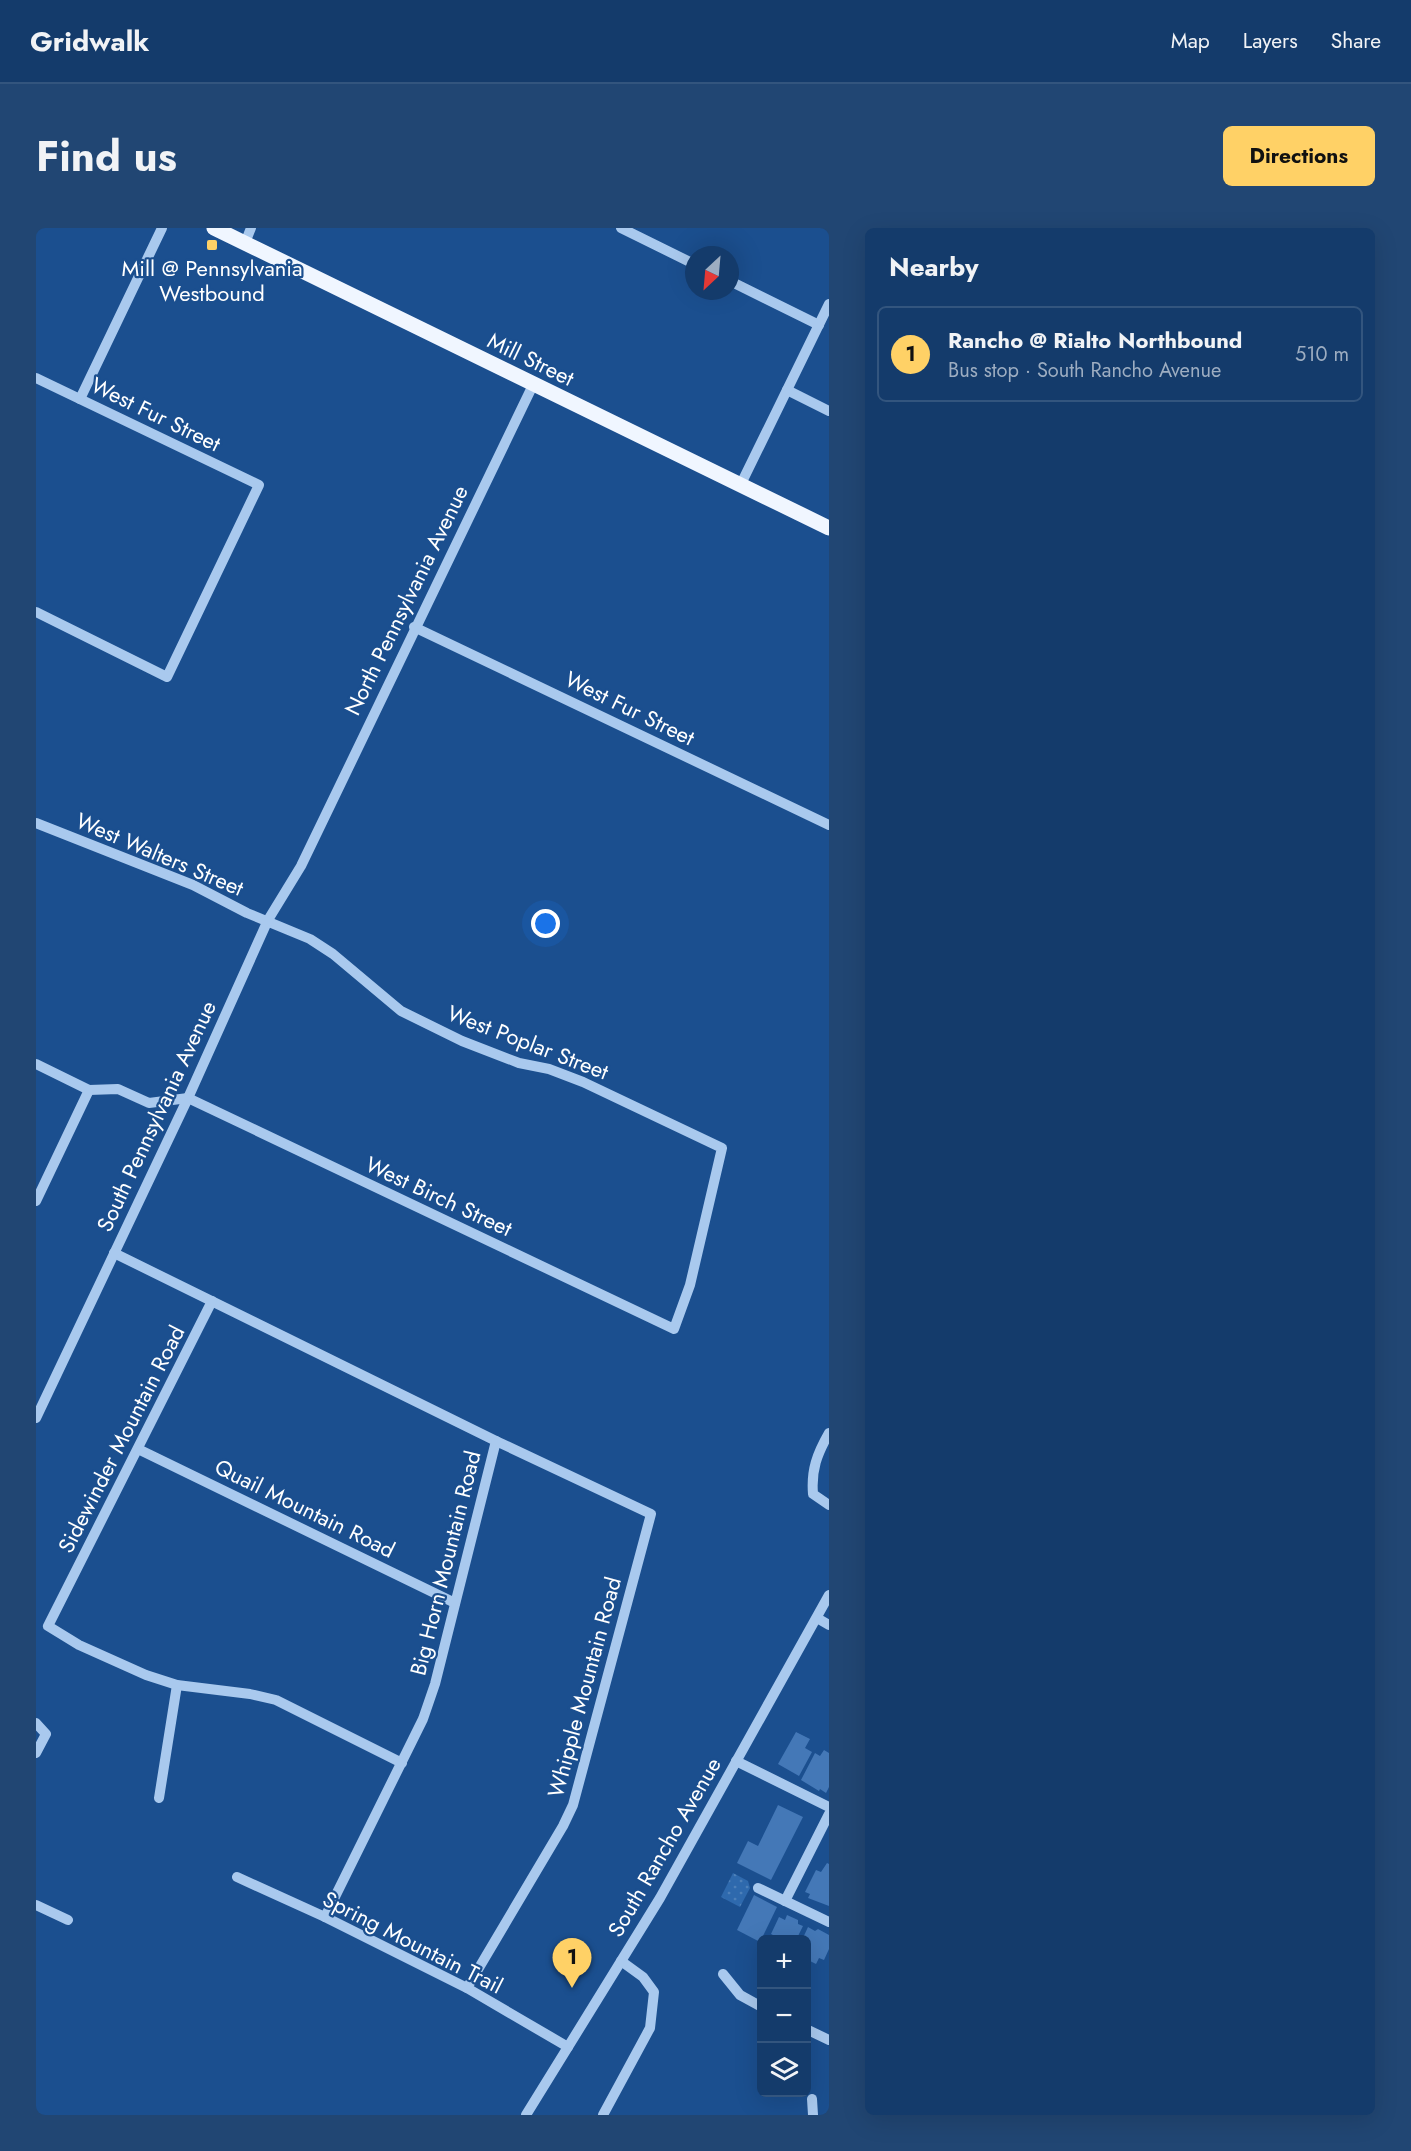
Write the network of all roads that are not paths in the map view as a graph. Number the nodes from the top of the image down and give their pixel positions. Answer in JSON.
{"nodes":[{"id":1,"x":162,"y":228,"type":"edge"},
{"id":2,"x":214,"y":228,"type":"edge"},
{"id":3,"x":250,"y":228,"type":"edge"},
{"id":4,"x":621,"y":228,"type":"edge"},
{"id":5,"x":245,"y":243,"type":"junction"},
{"id":6,"x":685,"y":260,"type":"edge"},
{"id":7,"x":739,"y":285,"type":"edge"},
{"id":8,"x":829,"y":304,"type":"edge"},
{"id":9,"x":819,"y":325,"type":"junction"},
{"id":10,"x":36,"y":378,"type":"edge"},
{"id":11,"x":533,"y":384,"type":"junction"},
{"id":12,"x":787,"y":390,"type":"junction"},
{"id":13,"x":80,"y":399,"type":"junction"},
{"id":14,"x":829,"y":411,"type":"edge"},
{"id":15,"x":740,"y":486,"type":"junction"},
{"id":16,"x":829,"y":528,"type":"edge"},
{"id":17,"x":36,"y":612,"type":"edge"},
{"id":18,"x":414,"y":627,"type":"junction"},
{"id":19,"x":36,"y":823,"type":"edge"},
{"id":20,"x":829,"y":825,"type":"edge"},
{"id":21,"x":316,"y":834,"type":"joint"},
{"id":22,"x":268,"y":920,"type":"junction"},
{"id":23,"x":36,"y":1064,"type":"edge"},
{"id":24,"x":89,"y":1090,"type":"junction"},
{"id":25,"x":188,"y":1098,"type":"junction"},
{"id":26,"x":36,"y":1199,"type":"edge"},
{"id":27,"x":114,"y":1253,"type":"junction"},
{"id":28,"x":212,"y":1301,"type":"junction"},
{"id":29,"x":674,"y":1329,"type":"joint"},
{"id":30,"x":36,"y":1418,"type":"edge"},
{"id":31,"x":829,"y":1433,"type":"edge"},
{"id":32,"x":496,"y":1441,"type":"junction"},
{"id":33,"x":138,"y":1449,"type":"junction"},
{"id":34,"x":829,"y":1505,"type":"edge"},
{"id":35,"x":829,"y":1595,"type":"edge"},
{"id":36,"x":455,"y":1603,"type":"junction"},
{"id":37,"x":816,"y":1618,"type":"junction"},
{"id":38,"x":829,"y":1625,"type":"edge"},
{"id":39,"x":177,"y":1685,"type":"junction"},
{"id":40,"x":36,"y":1723,"type":"edge"},
{"id":41,"x":36,"y":1753,"type":"edge"},
{"id":42,"x":736,"y":1761,"type":"junction"},
{"id":43,"x":402,"y":1763,"type":"junction"},
{"id":44,"x":159,"y":1798,"type":"dead end"},
{"id":45,"x":829,"y":1807,"type":"edge"},
{"id":46,"x":829,"y":1814,"type":"edge"},
{"id":47,"x":237,"y":1877,"type":"dead end"},
{"id":48,"x":758,"y":1888,"type":"dead end"},
{"id":49,"x":785,"y":1901,"type":"junction"},
{"id":50,"x":36,"y":1905,"type":"edge"},
{"id":51,"x":325,"y":1917,"type":"junction"},
{"id":52,"x":68,"y":1920,"type":"dead end"},
{"id":53,"x":829,"y":1922,"type":"edge"},
{"id":54,"x":621,"y":1961,"type":"junction"},
{"id":55,"x":723,"y":1974,"type":"dead end"},
{"id":56,"x":467,"y":1988,"type":"junction"},
{"id":57,"x":757,"y":2004,"type":"edge"},
{"id":58,"x":811,"y":2031,"type":"edge"},
{"id":59,"x":829,"y":2040,"type":"edge"},
{"id":60,"x":568,"y":2047,"type":"junction"},
{"id":61,"x":812,"y":2099,"type":"dead end"},
{"id":62,"x":526,"y":2115,"type":"edge"},
{"id":63,"x":603,"y":2115,"type":"edge"},
{"id":64,"x":813,"y":2115,"type":"edge"}],
"edges":[{"from":1,"to":13,"type":"street"},
{"from":2,"to":5,"type":"main road","name":"Mill Street"},
{"from":3,"to":5,"type":"street"},
{"from":4,"to":6,"type":"street"},
{"from":5,"to":11,"type":"main road","name":"Mill Street"},
{"from":7,"to":9,"type":"street"},
{"from":8,"to":9,"type":"street"},
{"from":9,"to":12,"type":"street"},
{"from":10,"to":13,"type":"street","name":"West Fur Street"},
{"from":11,"to":15,"type":"main road","name":"Mill Street"},
{"from":11,"to":18,"type":"street","name":"North Pennsylvania Avenue"},
{"from":12,"to":14,"type":"street"},
{"from":12,"to":15,"type":"street"},
{"from":13,"to":17,"type":"street","name":"West Fur Street"},
{"from":15,"to":16,"type":"main road","name":"Mill Street"},
{"from":18,"to":20,"type":"street","name":"West Fur Street"},
{"from":18,"to":21,"type":"street","name":"North Pennsylvania Avenue"},
{"from":19,"to":22,"type":"street","name":"West Walters Street"},
{"from":21,"to":22,"type":"street","name":"South Pennsylvania Avenue"},
{"from":22,"to":25,"type":"street","name":"South Pennsylvania Avenue"},
{"from":22,"to":29,"type":"street","name":"West Poplar Street"},
{"from":23,"to":24,"type":"street"},
{"from":24,"to":25,"type":"street"},
{"from":24,"to":26,"type":"street"},
{"from":25,"to":27,"type":"street","name":"South Pennsylvania Avenue"},
{"from":25,"to":29,"type":"street","name":"West Birch Street"},
{"from":27,"to":28,"type":"street","name":"Big Horn Mountain Road"},
{"from":27,"to":30,"type":"street","name":"South Pennsylvania Avenue"},
{"from":28,"to":32,"type":"street","name":"Big Horn Mountain Road"},
{"from":28,"to":33,"type":"street","name":"Sidewinder Mountain Road"},
{"from":31,"to":34,"type":"street"},
{"from":32,"to":36,"type":"street","name":"Big Horn Mountain Road"},
{"from":32,"to":56,"type":"street","name":"Whipple Mountain Road"},
{"from":33,"to":36,"type":"street","name":"Quail Mountain Road"},
{"from":33,"to":39,"type":"street","name":"Sidewinder Mountain Road"},
{"from":35,"to":37,"type":"street","name":"South Rancho Avenue"},
{"from":36,"to":43,"type":"street","name":"Big Horn Mountain Road"},
{"from":37,"to":38,"type":"street"},
{"from":37,"to":42,"type":"street","name":"South Rancho Avenue"},
{"from":39,"to":43,"type":"street"},
{"from":39,"to":44,"type":"street"},
{"from":40,"to":41,"type":"street"},
{"from":42,"to":45,"type":"street"},
{"from":42,"to":54,"type":"street","name":"South Rancho Avenue"},
{"from":43,"to":51,"type":"street","name":"Big Horn Mountain Road"},
{"from":46,"to":49,"type":"street"},
{"from":47,"to":51,"type":"street","name":"Spring Mountain Trail"},
{"from":48,"to":49,"type":"street"},
{"from":49,"to":53,"type":"street"},
{"from":50,"to":52,"type":"street"},
{"from":51,"to":56,"type":"street","name":"Spring Mountain Trail"},
{"from":54,"to":60,"type":"street","name":"South Rancho Avenue"},
{"from":54,"to":63,"type":"street"},
{"from":55,"to":57,"type":"street"},
{"from":56,"to":60,"type":"street","name":"Spring Mountain Trail"},
{"from":58,"to":59,"type":"street"},
{"from":60,"to":62,"type":"street","name":"South Rancho Avenue"},
{"from":61,"to":64,"type":"street"}]}
